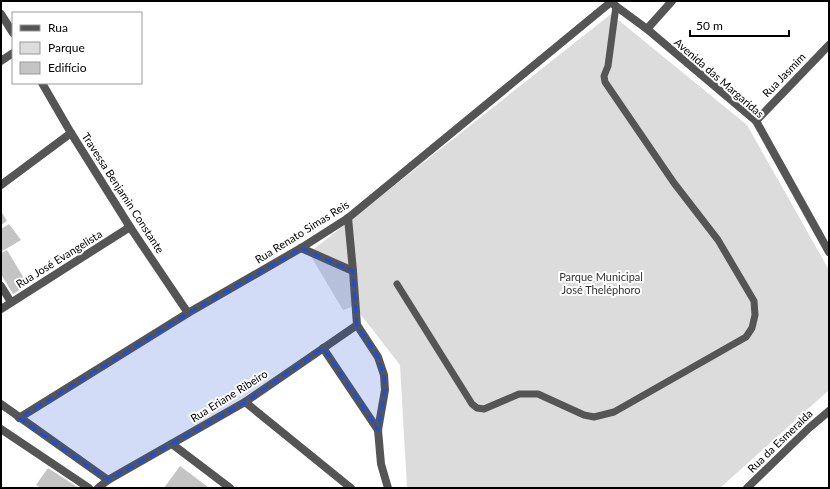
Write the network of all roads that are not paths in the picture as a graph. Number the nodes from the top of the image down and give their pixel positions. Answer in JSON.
{"nodes":[{"id":1,"x":672,"y":1,"type":"edge"},
{"id":2,"x":612,"y":3,"type":"edge"},
{"id":3,"x":1,"y":14,"type":"edge"},
{"id":4,"x":647,"y":30,"type":"junction"},
{"id":5,"x":12,"y":31,"type":"edge"},
{"id":6,"x":829,"y":45,"type":"edge"},
{"id":7,"x":12,"y":54,"type":"edge"},
{"id":8,"x":1,"y":61,"type":"edge"},
{"id":9,"x":43,"y":84,"type":"edge"},
{"id":10,"x":756,"y":121,"type":"junction"},
{"id":11,"x":71,"y":133,"type":"junction"},
{"id":12,"x":1,"y":185,"type":"edge"},
{"id":13,"x":348,"y":218,"type":"junction"},
{"id":14,"x":130,"y":227,"type":"junction"},
{"id":15,"x":301,"y":248,"type":"junction"},
{"id":16,"x":829,"y":251,"type":"edge"},
{"id":17,"x":353,"y":271,"type":"junction"},
{"id":18,"x":397,"y":284,"type":"dead end"},
{"id":19,"x":1,"y":286,"type":"edge"},
{"id":20,"x":11,"y":302,"type":"junction"},
{"id":21,"x":1,"y":309,"type":"edge"},
{"id":22,"x":188,"y":313,"type":"junction"},
{"id":23,"x":357,"y":325,"type":"junction"},
{"id":24,"x":323,"y":348,"type":"junction"},
{"id":25,"x":245,"y":402,"type":"junction"},
{"id":26,"x":1,"y":404,"type":"edge"},
{"id":27,"x":829,"y":411,"type":"edge"},
{"id":28,"x":19,"y":418,"type":"junction"},
{"id":29,"x":1,"y":429,"type":"edge"},
{"id":30,"x":378,"y":430,"type":"junction"},
{"id":31,"x":172,"y":444,"type":"junction"},
{"id":32,"x":108,"y":480,"type":"junction"},
{"id":33,"x":90,"y":488,"type":"edge"},
{"id":34,"x":98,"y":488,"type":"edge"},
{"id":35,"x":230,"y":488,"type":"edge"},
{"id":36,"x":351,"y":488,"type":"edge"},
{"id":37,"x":388,"y":488,"type":"edge"},
{"id":38,"x":747,"y":488,"type":"edge"}],
"edges":[{"from":1,"to":4,"type":"street"},
{"from":2,"to":4,"type":"street","name":"Avenida das Margaridas"},
{"from":2,"to":13,"type":"street","name":"Rua Renato Simas Reis"},
{"from":2,"to":18,"type":"lane"},
{"from":3,"to":5,"type":"street"},
{"from":4,"to":10,"type":"street","name":"Avenida das Margaridas"},
{"from":6,"to":10,"type":"street","name":"Rua Jasmim"},
{"from":7,"to":8,"type":"street"},
{"from":9,"to":11,"type":"street","name":"Travessa Benjamin Constante"},
{"from":10,"to":16,"type":"street","name":"Avenida das Margaridas"},
{"from":11,"to":12,"type":"street"},
{"from":11,"to":14,"type":"street","name":"Travessa Benjamin Constante"},
{"from":13,"to":15,"type":"street","name":"Rua Renato Simas Reis"},
{"from":13,"to":17,"type":"street"},
{"from":14,"to":20,"type":"street","name":"Rua José Evangelista"},
{"from":14,"to":22,"type":"street","name":"Travessa Benjamin Constante"},
{"from":15,"to":17,"type":"street"},
{"from":15,"to":22,"type":"street","name":"Rua Renato Simas Reis"},
{"from":17,"to":23,"type":"street"},
{"from":19,"to":20,"type":"street"},
{"from":20,"to":21,"type":"street","name":"Rua José Evangelista"},
{"from":22,"to":28,"type":"street","name":"Rua Renato Simas Reis"},
{"from":23,"to":24,"type":"street","name":"Rua Eriane Ribeiro"},
{"from":23,"to":30,"type":"street"},
{"from":24,"to":25,"type":"street","name":"Rua Eriane Ribeiro"},
{"from":24,"to":30,"type":"street"},
{"from":25,"to":31,"type":"street","name":"Rua Eriane Ribeiro"},
{"from":25,"to":36,"type":"street"},
{"from":26,"to":28,"type":"street"},
{"from":27,"to":38,"type":"street","name":"Rua da Esmeralda"},
{"from":28,"to":32,"type":"street"},
{"from":29,"to":33,"type":"street"},
{"from":30,"to":37,"type":"street"},
{"from":31,"to":32,"type":"street","name":"Rua Eriane Ribeiro"},
{"from":31,"to":35,"type":"street"},
{"from":32,"to":34,"type":"street","name":"Rua Eriane Ribeiro"}]}
